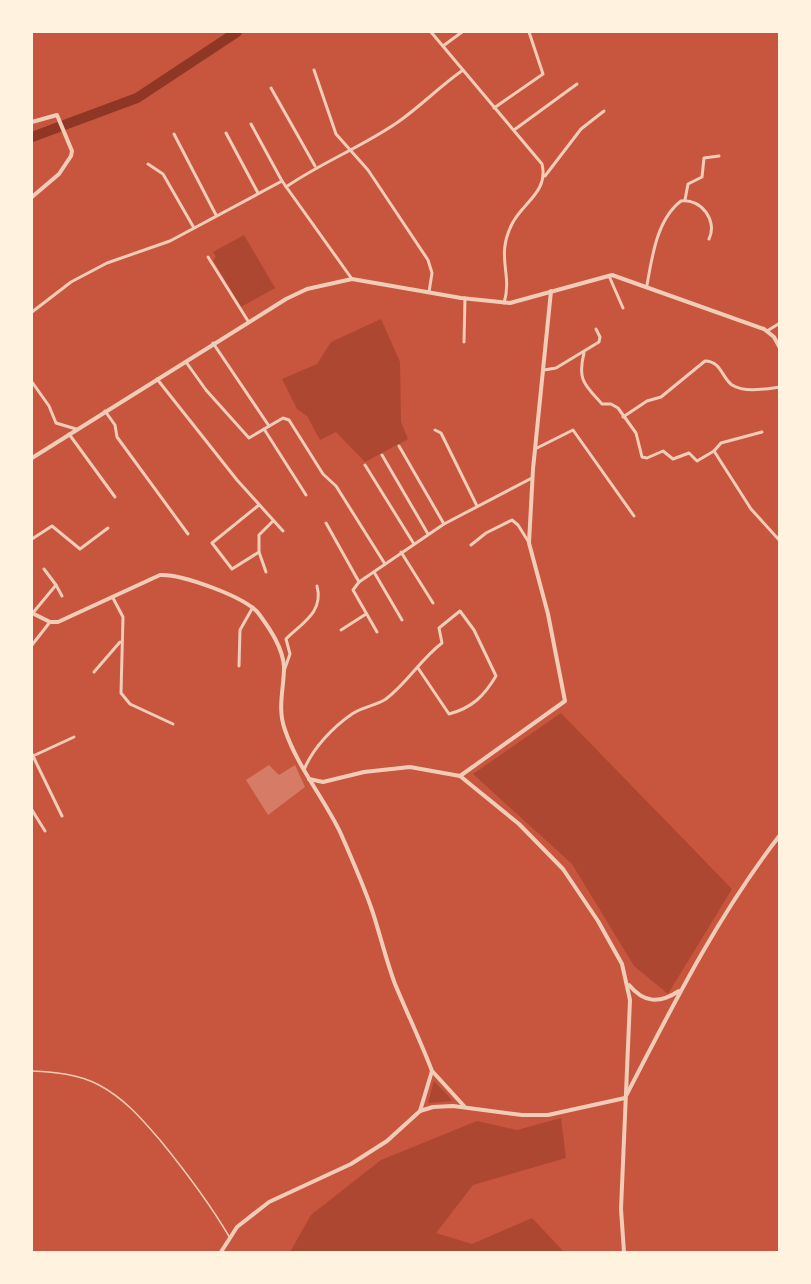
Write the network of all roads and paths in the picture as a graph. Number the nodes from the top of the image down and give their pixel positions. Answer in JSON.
{"nodes":[{"id":1,"x":431,"y":32,"type":"edge"},
{"id":2,"x":462,"y":32,"type":"edge"},
{"id":3,"x":529,"y":32,"type":"edge"},
{"id":4,"x":443,"y":46,"type":"junction"},
{"id":5,"x":314,"y":70,"type":"dead end"},
{"id":6,"x":463,"y":70,"type":"junction"},
{"id":7,"x":577,"y":84,"type":"dead end"},
{"id":8,"x":271,"y":88,"type":"dead end"},
{"id":9,"x":494,"y":108,"type":"junction"},
{"id":10,"x":604,"y":111,"type":"dead end"},
{"id":11,"x":32,"y":122,"type":"edge"},
{"id":12,"x":251,"y":124,"type":"dead end"},
{"id":13,"x":514,"y":130,"type":"junction"},
{"id":14,"x":226,"y":133,"type":"dead end"},
{"id":15,"x":174,"y":134,"type":"dead end"},
{"id":16,"x":350,"y":150,"type":"junction"},
{"id":17,"x":718,"y":156,"type":"dead end"},
{"id":18,"x":148,"y":164,"type":"dead end"},
{"id":19,"x":315,"y":166,"type":"junction"},
{"id":20,"x":544,"y":176,"type":"junction"},
{"id":21,"x":282,"y":181,"type":"junction"},
{"id":22,"x":286,"y":187,"type":"junction"},
{"id":23,"x":258,"y":194,"type":"junction"},
{"id":24,"x":32,"y":197,"type":"edge"},
{"id":25,"x":684,"y":200,"type":"junction"},
{"id":26,"x":216,"y":215,"type":"junction"},
{"id":27,"x":194,"y":228,"type":"junction"},
{"id":28,"x":709,"y":240,"type":"dead end"},
{"id":29,"x":208,"y":257,"type":"dead end"},
{"id":30,"x":609,"y":274,"type":"junction"},
{"id":31,"x":352,"y":279,"type":"junction"},
{"id":32,"x":647,"y":285,"type":"junction"},
{"id":33,"x":551,"y":291,"type":"junction"},
{"id":34,"x":429,"y":292,"type":"junction"},
{"id":35,"x":465,"y":298,"type":"junction"},
{"id":36,"x":504,"y":303,"type":"junction"},
{"id":37,"x":623,"y":308,"type":"dead end"},
{"id":38,"x":32,"y":312,"type":"edge"},
{"id":39,"x":248,"y":321,"type":"junction"},
{"id":40,"x":780,"y":323,"type":"edge"},
{"id":41,"x":596,"y":329,"type":"dead end"},
{"id":42,"x":767,"y":331,"type":"junction"},
{"id":43,"x":464,"y":342,"type":"dead end"},
{"id":44,"x":213,"y":343,"type":"junction"},
{"id":45,"x":780,"y":348,"type":"edge"},
{"id":46,"x":584,"y":353,"type":"junction"},
{"id":47,"x":186,"y":362,"type":"junction"},
{"id":48,"x":544,"y":370,"type":"junction"},
{"id":49,"x":157,"y":379,"type":"junction"},
{"id":50,"x":32,"y":382,"type":"edge"},
{"id":51,"x":780,"y":387,"type":"edge"},
{"id":52,"x":105,"y":411,"type":"junction"},
{"id":53,"x":623,"y":417,"type":"junction"},
{"id":54,"x":269,"y":426,"type":"junction"},
{"id":55,"x":76,"y":429,"type":"junction"},
{"id":56,"x":264,"y":429,"type":"junction"},
{"id":57,"x":435,"y":430,"type":"dead end"},
{"id":58,"x":762,"y":432,"type":"dead end"},
{"id":59,"x":69,"y":434,"type":"junction"},
{"id":60,"x":399,"y":446,"type":"dead end"},
{"id":61,"x":535,"y":449,"type":"junction"},
{"id":62,"x":714,"y":451,"type":"junction"},
{"id":63,"x":382,"y":455,"type":"dead end"},
{"id":64,"x":32,"y":458,"type":"edge"},
{"id":65,"x":365,"y":465,"type":"dead end"},
{"id":66,"x":532,"y":478,"type":"junction"},
{"id":67,"x":306,"y":495,"type":"dead end"},
{"id":68,"x":114,"y":497,"type":"dead end"},
{"id":69,"x":259,"y":504,"type":"junction"},
{"id":70,"x":477,"y":506,"type":"junction"},
{"id":71,"x":634,"y":516,"type":"dead end"},
{"id":72,"x":274,"y":521,"type":"junction"},
{"id":73,"x":326,"y":523,"type":"dead end"},
{"id":74,"x":444,"y":524,"type":"junction"},
{"id":75,"x":108,"y":528,"type":"dead end"},
{"id":76,"x":283,"y":531,"type":"dead end"},
{"id":77,"x":188,"y":534,"type":"dead end"},
{"id":78,"x":428,"y":534,"type":"junction"},
{"id":79,"x":32,"y":539,"type":"edge"},
{"id":80,"x":780,"y":541,"type":"edge"},
{"id":81,"x":414,"y":543,"type":"junction"},
{"id":82,"x":529,"y":543,"type":"junction"},
{"id":83,"x":471,"y":545,"type":"dead end"},
{"id":84,"x":259,"y":552,"type":"junction"},
{"id":85,"x":401,"y":552,"type":"junction"},
{"id":86,"x":385,"y":564,"type":"junction"},
{"id":87,"x":44,"y":569,"type":"dead end"},
{"id":88,"x":266,"y":572,"type":"dead end"},
{"id":89,"x":374,"y":572,"type":"junction"},
{"id":90,"x":359,"y":582,"type":"junction"},
{"id":91,"x":56,"y":585,"type":"junction"},
{"id":92,"x":317,"y":586,"type":"dead end"},
{"id":93,"x":62,"y":596,"type":"dead end"},
{"id":94,"x":113,"y":598,"type":"junction"},
{"id":95,"x":433,"y":603,"type":"dead end"},
{"id":96,"x":252,"y":608,"type":"junction"},
{"id":97,"x":32,"y":613,"type":"edge"},
{"id":98,"x":366,"y":614,"type":"junction"},
{"id":99,"x":402,"y":620,"type":"dead end"},
{"id":100,"x":50,"y":622,"type":"junction"},
{"id":101,"x":341,"y":630,"type":"dead end"},
{"id":102,"x":377,"y":632,"type":"dead end"},
{"id":103,"x":120,"y":642,"type":"junction"},
{"id":104,"x":32,"y":645,"type":"edge"},
{"id":105,"x":239,"y":666,"type":"dead end"},
{"id":106,"x":418,"y":668,"type":"junction"},
{"id":107,"x":94,"y":672,"type":"dead end"},
{"id":108,"x":283,"y":673,"type":"junction"},
{"id":109,"x":174,"y":724,"type":"dead end"},
{"id":110,"x":74,"y":737,"type":"dead end"},
{"id":111,"x":32,"y":755,"type":"edge"},
{"id":112,"x":304,"y":770,"type":"junction"},
{"id":113,"x":460,"y":776,"type":"junction"},
{"id":114,"x":308,"y":778,"type":"junction"},
{"id":115,"x":32,"y":810,"type":"edge"},
{"id":116,"x":62,"y":816,"type":"dead end"},
{"id":117,"x":45,"y":831,"type":"dead end"},
{"id":118,"x":780,"y":836,"type":"edge"},
{"id":119,"x":628,"y":984,"type":"junction"},
{"id":120,"x":682,"y":988,"type":"junction"},
{"id":121,"x":32,"y":1071,"type":"edge"},
{"id":122,"x":432,"y":1071,"type":"junction"},
{"id":123,"x":625,"y":1098,"type":"junction"},
{"id":124,"x":465,"y":1107,"type":"junction"},
{"id":125,"x":420,"y":1111,"type":"junction"},
{"id":126,"x":230,"y":1238,"type":"junction"},
{"id":127,"x":221,"y":1252,"type":"edge"},
{"id":128,"x":624,"y":1252,"type":"edge"}],
"edges":[{"from":1,"to":4,"type":"street"},
{"from":2,"to":4,"type":"street"},
{"from":3,"to":9,"type":"street"},
{"from":4,"to":6,"type":"street"},
{"from":5,"to":16,"type":"street"},
{"from":6,"to":9,"type":"street"},
{"from":6,"to":16,"type":"street"},
{"from":7,"to":13,"type":"street"},
{"from":8,"to":19,"type":"street"},
{"from":9,"to":13,"type":"street"},
{"from":10,"to":20,"type":"street"},
{"from":11,"to":24,"type":"street"},
{"from":12,"to":21,"type":"street"},
{"from":13,"to":20,"type":"street"},
{"from":14,"to":23,"type":"street"},
{"from":15,"to":26,"type":"street"},
{"from":16,"to":19,"type":"street"},
{"from":16,"to":34,"type":"street"},
{"from":17,"to":25,"type":"street"},
{"from":18,"to":27,"type":"street"},
{"from":19,"to":22,"type":"street"},
{"from":20,"to":36,"type":"street"},
{"from":21,"to":22,"type":"street"},
{"from":21,"to":23,"type":"street"},
{"from":22,"to":31,"type":"street"},
{"from":23,"to":26,"type":"street"},
{"from":25,"to":28,"type":"street"},
{"from":25,"to":32,"type":"street"},
{"from":26,"to":27,"type":"street"},
{"from":27,"to":38,"type":"street"},
{"from":29,"to":39,"type":"street"},
{"from":30,"to":32,"type":"street"},
{"from":30,"to":33,"type":"street"},
{"from":30,"to":37,"type":"street"},
{"from":31,"to":34,"type":"street"},
{"from":31,"to":39,"type":"street"},
{"from":32,"to":42,"type":"street"},
{"from":33,"to":36,"type":"street"},
{"from":33,"to":48,"type":"street"},
{"from":34,"to":35,"type":"street"},
{"from":35,"to":36,"type":"street"},
{"from":35,"to":43,"type":"street"},
{"from":39,"to":44,"type":"street"},
{"from":40,"to":42,"type":"street"},
{"from":41,"to":46,"type":"street"},
{"from":42,"to":45,"type":"street"},
{"from":44,"to":47,"type":"street"},
{"from":44,"to":54,"type":"street"},
{"from":46,"to":48,"type":"street"},
{"from":46,"to":53,"type":"street"},
{"from":47,"to":49,"type":"street"},
{"from":47,"to":56,"type":"street"},
{"from":48,"to":61,"type":"street"},
{"from":49,"to":52,"type":"street"},
{"from":49,"to":69,"type":"street"},
{"from":50,"to":55,"type":"street"},
{"from":51,"to":53,"type":"street"},
{"from":52,"to":55,"type":"street"},
{"from":52,"to":77,"type":"street"},
{"from":53,"to":62,"type":"street"},
{"from":54,"to":56,"type":"street"},
{"from":54,"to":86,"type":"street"},
{"from":55,"to":59,"type":"street"},
{"from":56,"to":67,"type":"street"},
{"from":57,"to":70,"type":"street"},
{"from":58,"to":62,"type":"street"},
{"from":59,"to":64,"type":"street"},
{"from":59,"to":68,"type":"street"},
{"from":60,"to":74,"type":"street"},
{"from":61,"to":66,"type":"street"},
{"from":61,"to":71,"type":"street"},
{"from":62,"to":80,"type":"street"},
{"from":63,"to":78,"type":"street"},
{"from":65,"to":81,"type":"street"},
{"from":66,"to":70,"type":"street"},
{"from":66,"to":82,"type":"street"},
{"from":69,"to":72,"type":"street"},
{"from":69,"to":84,"type":"street"},
{"from":70,"to":74,"type":"street"},
{"from":72,"to":76,"type":"street"},
{"from":72,"to":84,"type":"street"},
{"from":73,"to":90,"type":"street"},
{"from":74,"to":78,"type":"street"},
{"from":75,"to":79,"type":"street"},
{"from":78,"to":81,"type":"street"},
{"from":81,"to":85,"type":"street"},
{"from":82,"to":83,"type":"street"},
{"from":82,"to":113,"type":"street"},
{"from":84,"to":88,"type":"street"},
{"from":85,"to":86,"type":"street"},
{"from":85,"to":95,"type":"street"},
{"from":86,"to":89,"type":"street"},
{"from":87,"to":91,"type":"street"},
{"from":89,"to":90,"type":"street"},
{"from":89,"to":99,"type":"street"},
{"from":90,"to":98,"type":"street"},
{"from":91,"to":93,"type":"street"},
{"from":91,"to":97,"type":"street"},
{"from":92,"to":108,"type":"street"},
{"from":94,"to":96,"type":"street"},
{"from":94,"to":100,"type":"street"},
{"from":94,"to":103,"type":"street"},
{"from":96,"to":105,"type":"street"},
{"from":96,"to":108,"type":"street"},
{"from":97,"to":100,"type":"street"},
{"from":98,"to":101,"type":"street"},
{"from":98,"to":102,"type":"street"},
{"from":100,"to":104,"type":"street"},
{"from":103,"to":107,"type":"street"},
{"from":103,"to":109,"type":"street"},
{"from":106,"to":106,"type":"street"},
{"from":106,"to":112,"type":"street"},
{"from":108,"to":112,"type":"street"},
{"from":110,"to":111,"type":"street"},
{"from":111,"to":116,"type":"street"},
{"from":112,"to":114,"type":"street"},
{"from":113,"to":114,"type":"street"},
{"from":113,"to":119,"type":"street"},
{"from":114,"to":122,"type":"street"},
{"from":115,"to":117,"type":"street"},
{"from":118,"to":120,"type":"street"},
{"from":119,"to":120,"type":"street"},
{"from":119,"to":123,"type":"street"},
{"from":120,"to":123,"type":"street"},
{"from":121,"to":126,"type":"lane"},
{"from":122,"to":124,"type":"street"},
{"from":122,"to":125,"type":"street"},
{"from":123,"to":124,"type":"street"},
{"from":123,"to":128,"type":"street"},
{"from":124,"to":125,"type":"street"},
{"from":125,"to":126,"type":"street"},
{"from":126,"to":127,"type":"street"}]}
